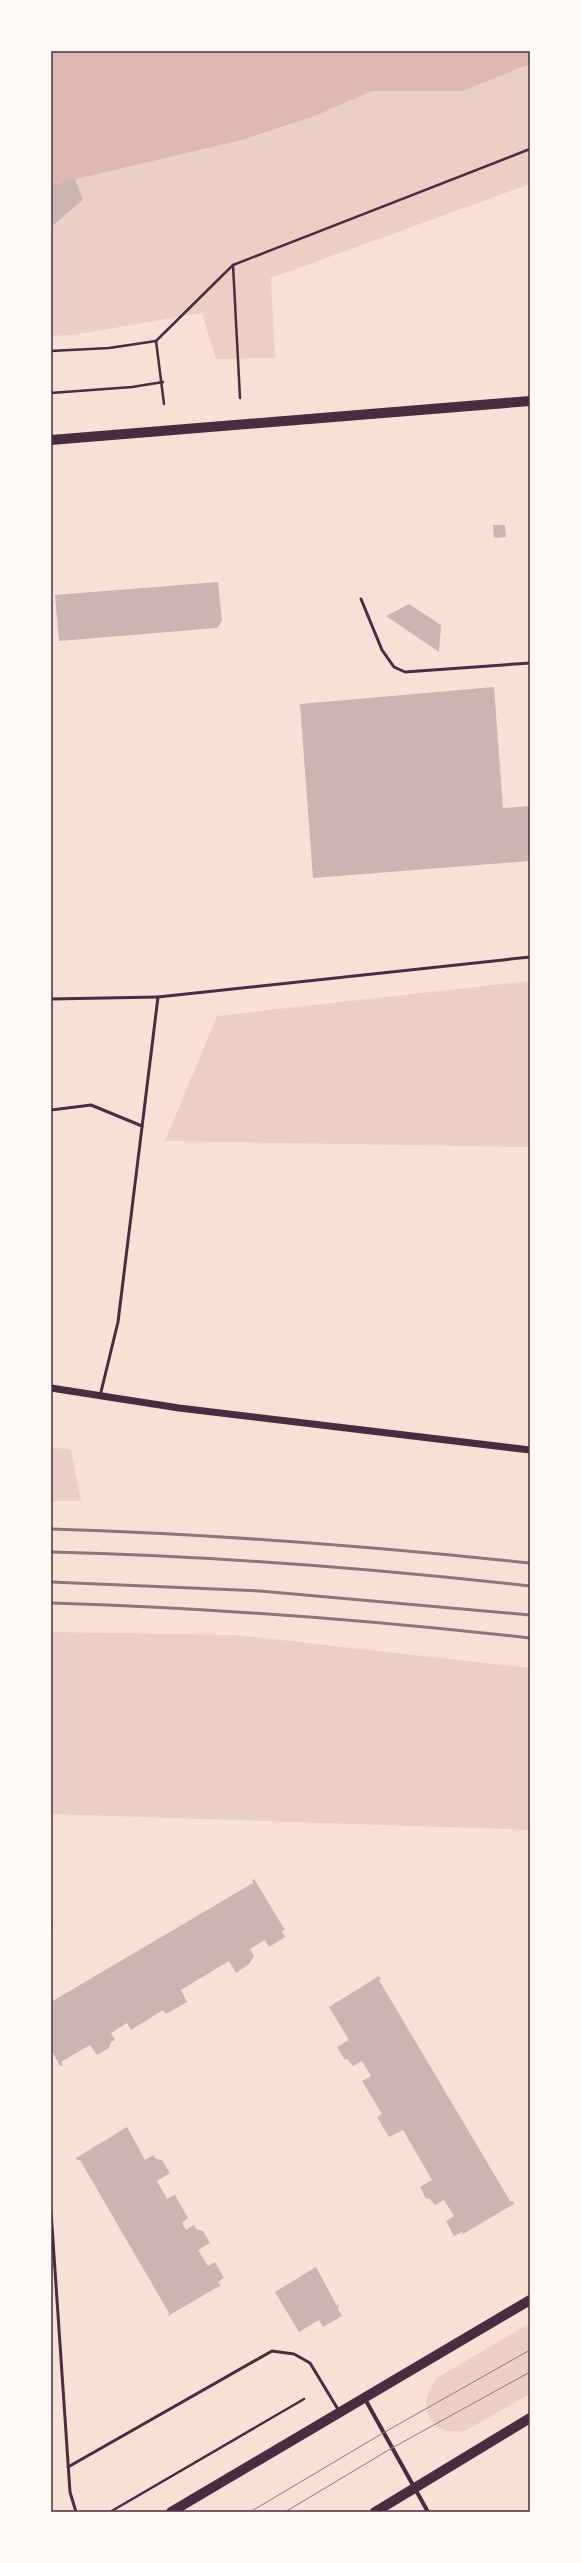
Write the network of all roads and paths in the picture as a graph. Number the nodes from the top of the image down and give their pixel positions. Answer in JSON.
{"nodes":[{"id":1,"x":530,"y":149,"type":"edge"},
{"id":2,"x":233,"y":265,"type":"junction"},
{"id":3,"x":156,"y":341,"type":"junction"},
{"id":4,"x":51,"y":351,"type":"edge"},
{"id":5,"x":51,"y":393,"type":"edge"},
{"id":6,"x":240,"y":398,"type":"dead end"},
{"id":7,"x":530,"y":401,"type":"edge"},
{"id":8,"x":51,"y":440,"type":"edge"},
{"id":9,"x":361,"y":599,"type":"dead end"},
{"id":10,"x":530,"y":663,"type":"edge"},
{"id":11,"x":530,"y":957,"type":"edge"},
{"id":12,"x":158,"y":997,"type":"junction"},
{"id":13,"x":51,"y":999,"type":"edge"},
{"id":14,"x":51,"y":1110,"type":"edge"},
{"id":15,"x":142,"y":1126,"type":"junction"},
{"id":16,"x":51,"y":1388,"type":"edge"},
{"id":17,"x":100,"y":1396,"type":"junction"},
{"id":18,"x":530,"y":1450,"type":"edge"},
{"id":19,"x":51,"y":2211,"type":"edge"},
{"id":20,"x":530,"y":2300,"type":"edge"},
{"id":21,"x":364,"y":2398,"type":"junction"},
{"id":22,"x":340,"y":2412,"type":"junction"},
{"id":23,"x":530,"y":2418,"type":"edge"},
{"id":24,"x":68,"y":2467,"type":"junction"},
{"id":25,"x":414,"y":2488,"type":"junction"},
{"id":26,"x":76,"y":2512,"type":"edge"},
{"id":27,"x":171,"y":2512,"type":"edge"},
{"id":28,"x":375,"y":2512,"type":"edge"},
{"id":29,"x":428,"y":2512,"type":"edge"}],
"edges":[{"from":1,"to":2,"type":"path"},
{"from":2,"to":3,"type":"path"},
{"from":2,"to":6,"type":"path"},
{"from":3,"to":4,"type":"path"},
{"from":3,"to":5,"type":"path"},
{"from":7,"to":8,"type":"main road"},
{"from":9,"to":10,"type":"lane"},
{"from":11,"to":12,"type":"lane"},
{"from":12,"to":13,"type":"lane"},
{"from":12,"to":15,"type":"lane"},
{"from":14,"to":15,"type":"lane"},
{"from":15,"to":17,"type":"lane"},
{"from":16,"to":17,"type":"street"},
{"from":17,"to":18,"type":"street"},
{"from":19,"to":24,"type":"lane"},
{"from":20,"to":21,"type":"main road"},
{"from":21,"to":22,"type":"main road"},
{"from":21,"to":25,"type":"street"},
{"from":22,"to":24,"type":"lane"},
{"from":22,"to":27,"type":"main road"},
{"from":23,"to":25,"type":"main road"},
{"from":24,"to":26,"type":"lane"},
{"from":25,"to":28,"type":"main road"},
{"from":25,"to":29,"type":"street"}]}
